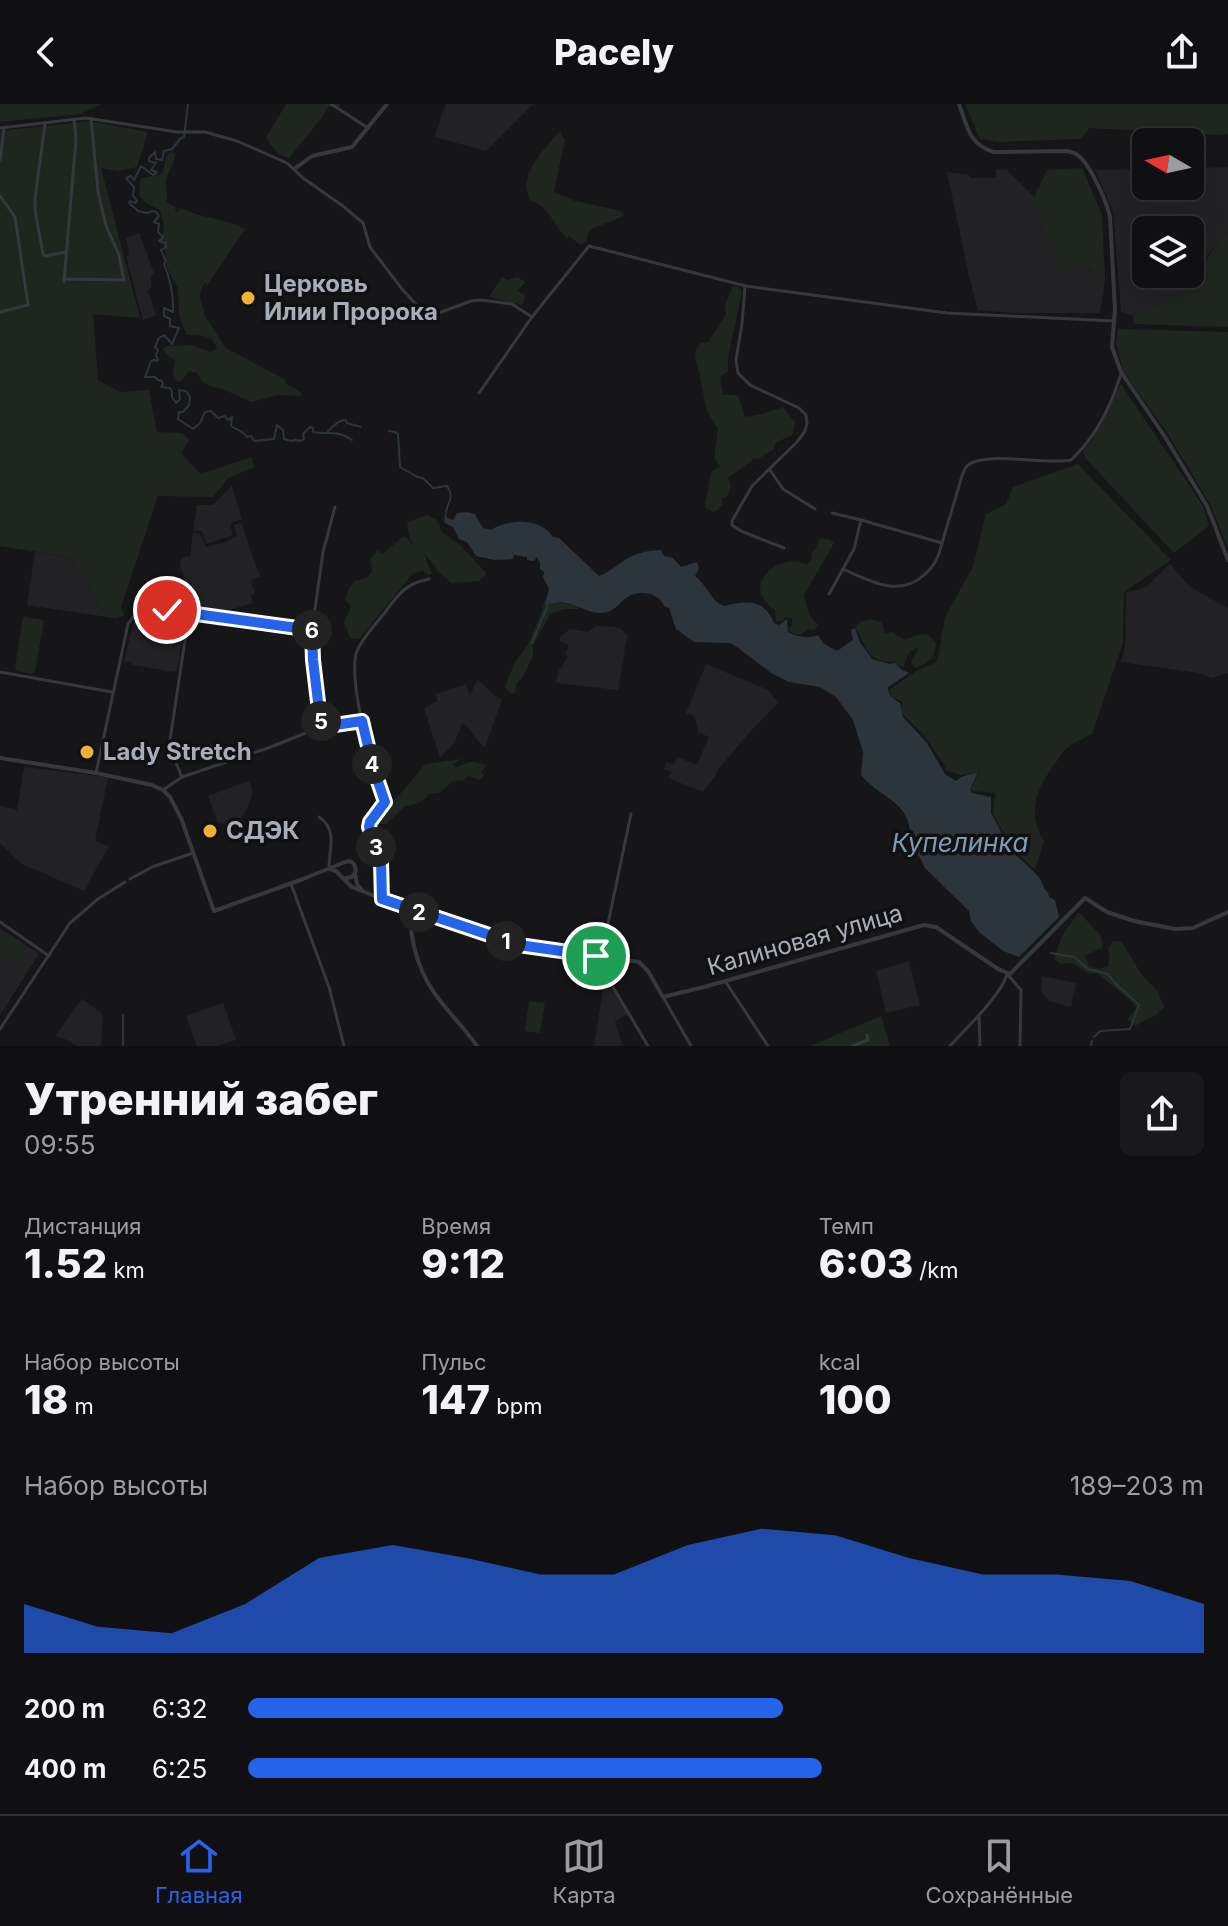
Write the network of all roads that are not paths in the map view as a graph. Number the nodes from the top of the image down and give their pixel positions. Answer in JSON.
{"nodes":[{"id":1,"x":331,"y":104,"type":"edge"},
{"id":2,"x":387,"y":104,"type":"edge"},
{"id":3,"x":959,"y":104,"type":"edge"},
{"id":4,"x":91,"y":118,"type":"junction"},
{"id":5,"x":74,"y":119,"type":"junction"},
{"id":6,"x":45,"y":122,"type":"junction"},
{"id":7,"x":2,"y":128,"type":"edge"},
{"id":8,"x":368,"y":128,"type":"junction"},
{"id":9,"x":0,"y":160,"type":"edge"},
{"id":10,"x":294,"y":169,"type":"junction"},
{"id":11,"x":0,"y":196,"type":"edge"},
{"id":12,"x":66,"y":252,"type":"junction"},
{"id":13,"x":745,"y":286,"type":"junction"},
{"id":14,"x":0,"y":312,"type":"edge"},
{"id":15,"x":532,"y":317,"type":"junction"},
{"id":16,"x":1114,"y":321,"type":"junction"},
{"id":17,"x":1122,"y":373,"type":"junction"},
{"id":18,"x":479,"y":393,"type":"dead end"},
{"id":19,"x":770,"y":470,"type":"junction"},
{"id":20,"x":335,"y":507,"type":"dead end"},
{"id":21,"x":815,"y":509,"type":"dead end"},
{"id":22,"x":832,"y":513,"type":"dead end"},
{"id":23,"x":861,"y":520,"type":"junction"},
{"id":24,"x":942,"y":543,"type":"junction"},
{"id":25,"x":784,"y":548,"type":"dead end"},
{"id":26,"x":1228,"y":560,"type":"edge"},
{"id":27,"x":843,"y":569,"type":"junction"},
{"id":28,"x":429,"y":579,"type":"dead end"},
{"id":29,"x":829,"y":594,"type":"dead end"},
{"id":30,"x":189,"y":613,"type":"junction"},
{"id":31,"x":312,"y":630,"type":"junction"},
{"id":32,"x":0,"y":672,"type":"edge"},
{"id":33,"x":112,"y":692,"type":"junction"},
{"id":34,"x":362,"y":721,"type":"junction"},
{"id":35,"x":321,"y":727,"type":"junction"},
{"id":36,"x":0,"y":758,"type":"edge"},
{"id":37,"x":96,"y":773,"type":"junction"},
{"id":38,"x":182,"y":777,"type":"junction"},
{"id":39,"x":163,"y":790,"type":"junction"},
{"id":40,"x":631,"y":814,"type":"dead end"},
{"id":41,"x":319,"y":817,"type":"dead end"},
{"id":42,"x":193,"y":853,"type":"junction"},
{"id":43,"x":381,"y":862,"type":"junction"},
{"id":44,"x":342,"y":863,"type":"junction"},
{"id":45,"x":329,"y":869,"type":"junction"},
{"id":46,"x":355,"y":874,"type":"junction"},
{"id":47,"x":342,"y":876,"type":"junction"},
{"id":48,"x":130,"y":879,"type":"dead end"},
{"id":49,"x":125,"y":882,"type":"dead end"},
{"id":50,"x":291,"y":884,"type":"junction"},
{"id":51,"x":381,"y":887,"type":"junction"},
{"id":52,"x":367,"y":892,"type":"junction"},
{"id":53,"x":382,"y":899,"type":"junction"},
{"id":54,"x":410,"y":909,"type":"junction"},
{"id":55,"x":1228,"y":912,"type":"edge"},
{"id":56,"x":0,"y":922,"type":"edge"},
{"id":57,"x":49,"y":956,"type":"junction"},
{"id":58,"x":605,"y":957,"type":"junction"},
{"id":59,"x":1007,"y":974,"type":"junction"},
{"id":60,"x":725,"y":981,"type":"junction"},
{"id":61,"x":663,"y":997,"type":"junction"},
{"id":62,"x":979,"y":1016,"type":"junction"},
{"id":63,"x":0,"y":1029,"type":"edge"},
{"id":64,"x":344,"y":1046,"type":"edge"},
{"id":65,"x":477,"y":1046,"type":"edge"},
{"id":66,"x":648,"y":1046,"type":"edge"},
{"id":67,"x":691,"y":1046,"type":"edge"},
{"id":68,"x":768,"y":1046,"type":"edge"},
{"id":69,"x":853,"y":1046,"type":"edge"},
{"id":70,"x":870,"y":1046,"type":"edge"},
{"id":71,"x":950,"y":1046,"type":"edge"},
{"id":72,"x":980,"y":1046,"type":"edge"},
{"id":73,"x":1020,"y":1046,"type":"edge"}],
"edges":[{"from":1,"to":8,"type":"street"},
{"from":2,"to":8,"type":"street"},
{"from":3,"to":16,"type":"street"},
{"from":4,"to":5,"type":"street"},
{"from":4,"to":10,"type":"street"},
{"from":4,"to":12,"type":"street"},
{"from":5,"to":6,"type":"street"},
{"from":5,"to":12,"type":"street"},
{"from":6,"to":7,"type":"street"},
{"from":6,"to":12,"type":"street"},
{"from":7,"to":9,"type":"street"},
{"from":8,"to":10,"type":"street"},
{"from":10,"to":15,"type":"street"},
{"from":11,"to":14,"type":"street"},
{"from":13,"to":15,"type":"street"},
{"from":13,"to":16,"type":"street"},
{"from":13,"to":19,"type":"street"},
{"from":15,"to":18,"type":"street"},
{"from":16,"to":17,"type":"street"},
{"from":17,"to":24,"type":"street"},
{"from":17,"to":26,"type":"street"},
{"from":19,"to":21,"type":"street"},
{"from":19,"to":25,"type":"street"},
{"from":20,"to":31,"type":"street"},
{"from":22,"to":23,"type":"street"},
{"from":23,"to":24,"type":"street"},
{"from":23,"to":27,"type":"street"},
{"from":24,"to":27,"type":"street"},
{"from":27,"to":29,"type":"street"},
{"from":28,"to":34,"type":"street"},
{"from":30,"to":31,"type":"street"},
{"from":30,"to":33,"type":"street"},
{"from":30,"to":38,"type":"street"},
{"from":31,"to":35,"type":"street"},
{"from":32,"to":33,"type":"street"},
{"from":33,"to":37,"type":"street"},
{"from":34,"to":35,"type":"street"},
{"from":34,"to":43,"type":"street"},
{"from":35,"to":38,"type":"street"},
{"from":36,"to":37,"type":"street"},
{"from":37,"to":39,"type":"street"},
{"from":38,"to":39,"type":"street"},
{"from":39,"to":42,"type":"street"},
{"from":40,"to":58,"type":"street"},
{"from":41,"to":45,"type":"street"},
{"from":42,"to":48,"type":"street"},
{"from":42,"to":50,"type":"street"},
{"from":43,"to":51,"type":"street"},
{"from":43,"to":53,"type":"street"},
{"from":44,"to":45,"type":"street"},
{"from":44,"to":46,"type":"street"},
{"from":44,"to":47,"type":"street"},
{"from":45,"to":47,"type":"street"},
{"from":45,"to":50,"type":"street"},
{"from":46,"to":47,"type":"street"},
{"from":46,"to":52,"type":"street"},
{"from":47,"to":52,"type":"street"},
{"from":49,"to":57,"type":"street"},
{"from":50,"to":64,"type":"street"},
{"from":51,"to":52,"type":"street"},
{"from":51,"to":53,"type":"street"},
{"from":52,"to":53,"type":"street"},
{"from":53,"to":54,"type":"street"},
{"from":54,"to":58,"type":"street"},
{"from":54,"to":65,"type":"street"},
{"from":55,"to":59,"type":"street"},
{"from":56,"to":57,"type":"street"},
{"from":57,"to":63,"type":"street"},
{"from":58,"to":61,"type":"street"},
{"from":58,"to":66,"type":"street"},
{"from":59,"to":60,"type":"street","name":"Калиновая улица"},
{"from":59,"to":62,"type":"street"},
{"from":59,"to":73,"type":"street"},
{"from":60,"to":61,"type":"street","name":"Калиновая улица"},
{"from":60,"to":68,"type":"street"},
{"from":61,"to":67,"type":"street"},
{"from":62,"to":71,"type":"street"},
{"from":62,"to":72,"type":"street"},
{"from":69,"to":70,"type":"street"}]}
